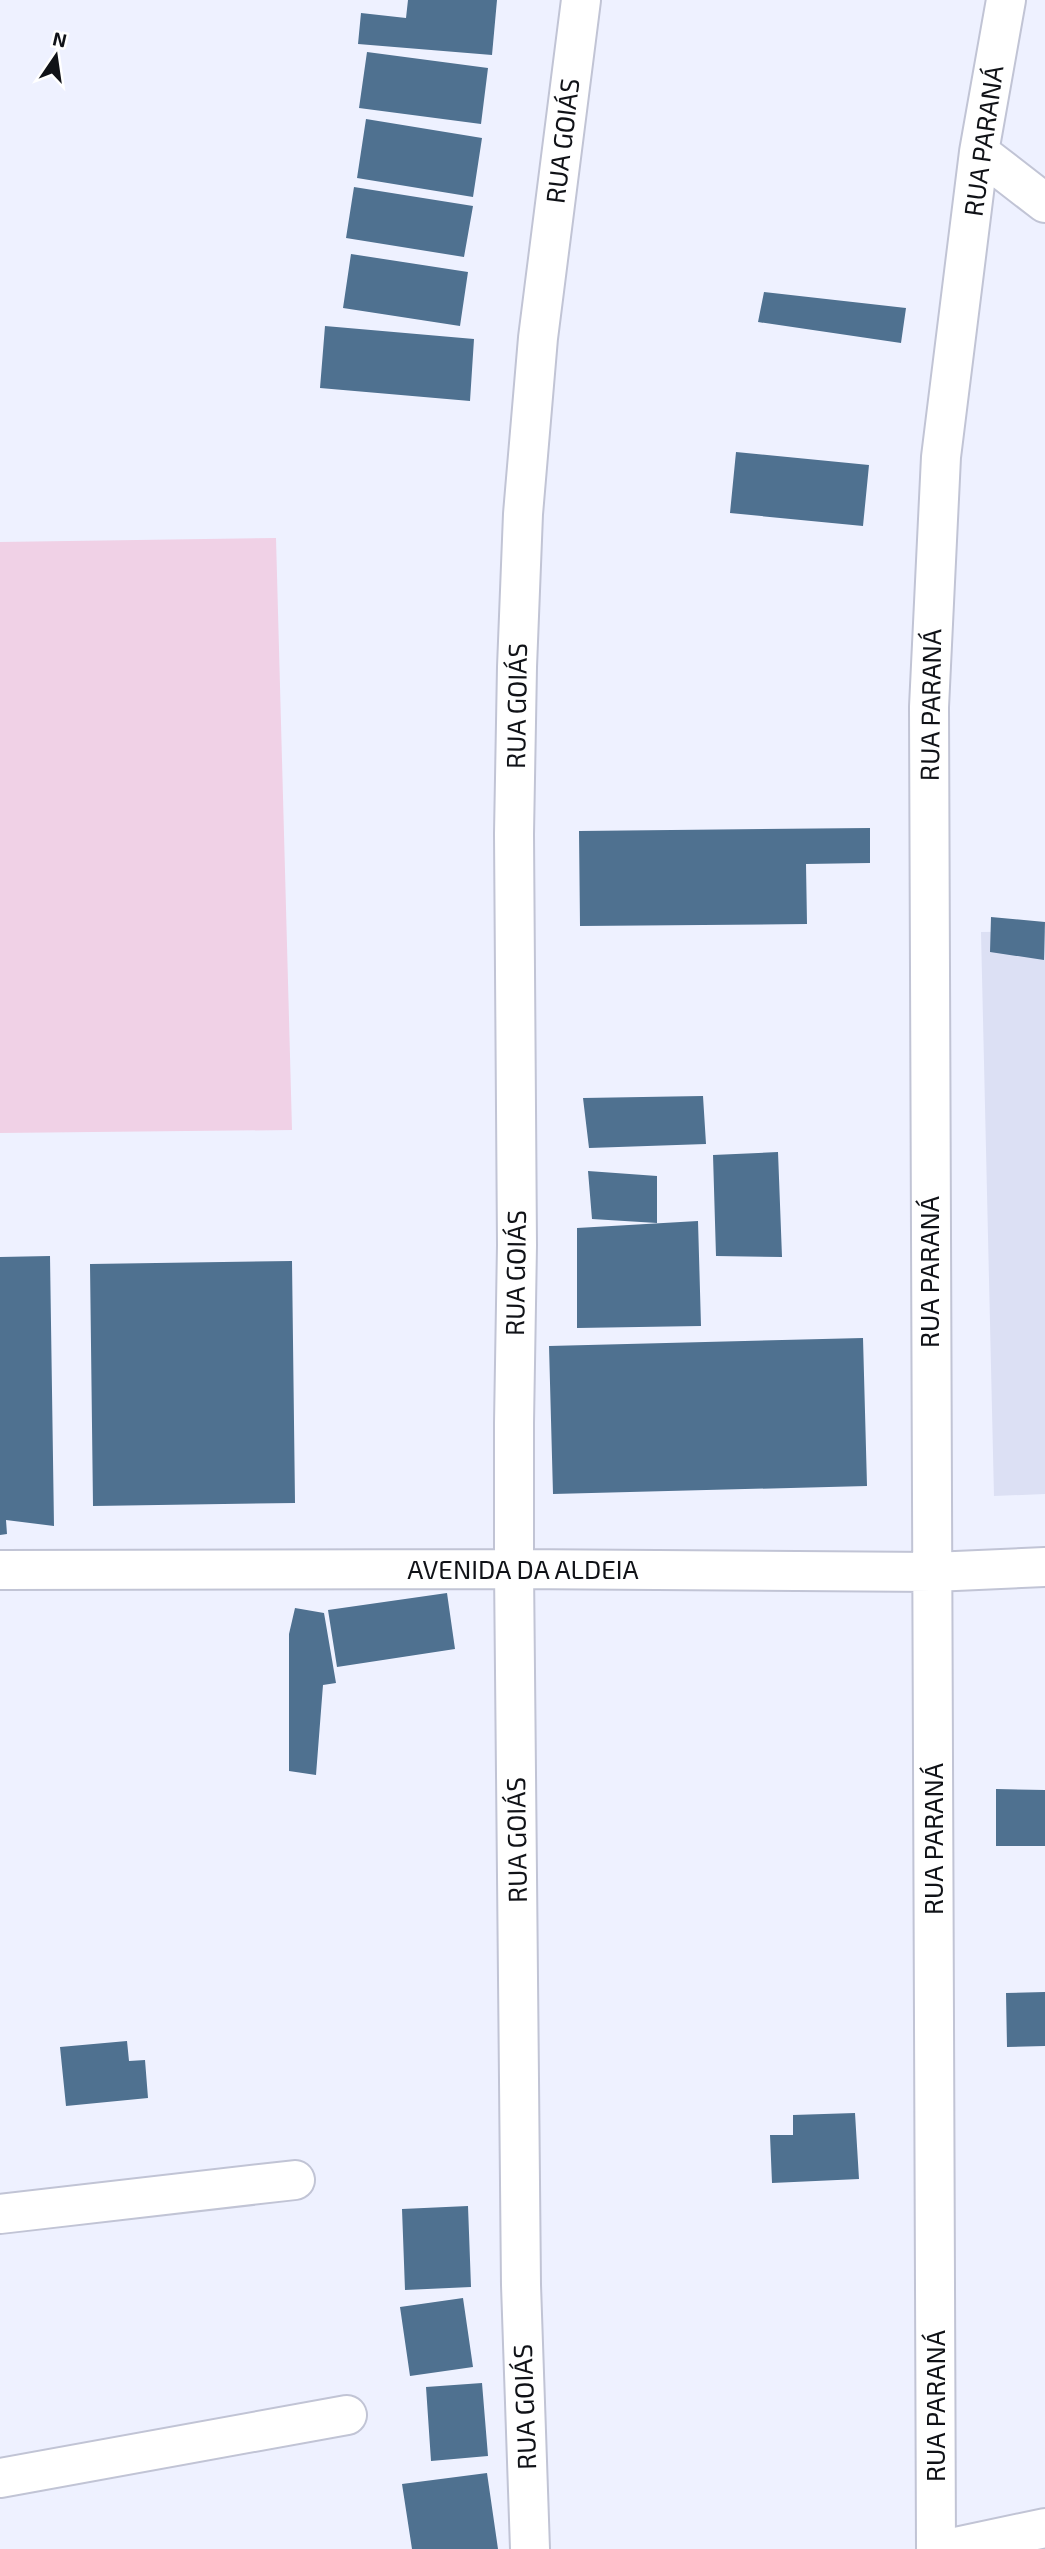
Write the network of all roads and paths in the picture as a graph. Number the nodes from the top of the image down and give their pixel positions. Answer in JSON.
{"nodes":[{"id":1,"x":581,"y":0,"type":"edge"},
{"id":2,"x":1006,"y":0,"type":"edge"},
{"id":3,"x":979,"y":152,"type":"junction"},
{"id":4,"x":1045,"y":203,"type":"edge"},
{"id":5,"x":1045,"y":1567,"type":"edge"},
{"id":6,"x":514,"y":1569,"type":"junction"},
{"id":7,"x":0,"y":1570,"type":"edge"},
{"id":8,"x":933,"y":1572,"type":"junction"},
{"id":9,"x":295,"y":2180,"type":"dead end"},
{"id":10,"x":0,"y":2214,"type":"edge"},
{"id":11,"x":347,"y":2415,"type":"dead end"},
{"id":12,"x":0,"y":2478,"type":"edge"},
{"id":13,"x":1045,"y":2528,"type":"edge"},
{"id":14,"x":530,"y":2549,"type":"edge"},
{"id":15,"x":936,"y":2549,"type":"edge"},
{"id":16,"x":946,"y":2549,"type":"edge"}],
"edges":[{"from":1,"to":6,"type":"street","name":"RUA GOIÁS"},
{"from":2,"to":3,"type":"street","name":"RUA PARANÁ"},
{"from":3,"to":4,"type":"street"},
{"from":3,"to":8,"type":"street","name":"RUA PARANÁ"},
{"from":5,"to":8,"type":"street","name":"AVENIDA DA ALDEIA"},
{"from":6,"to":7,"type":"street","name":"AVENIDA DA ALDEIA"},
{"from":6,"to":8,"type":"street","name":"AVENIDA DA ALDEIA"},
{"from":6,"to":14,"type":"street","name":"RUA GOIÁS"},
{"from":8,"to":15,"type":"street","name":"RUA PARANÁ"},
{"from":9,"to":10,"type":"street"},
{"from":11,"to":12,"type":"street"},
{"from":13,"to":16,"type":"street"}]}
